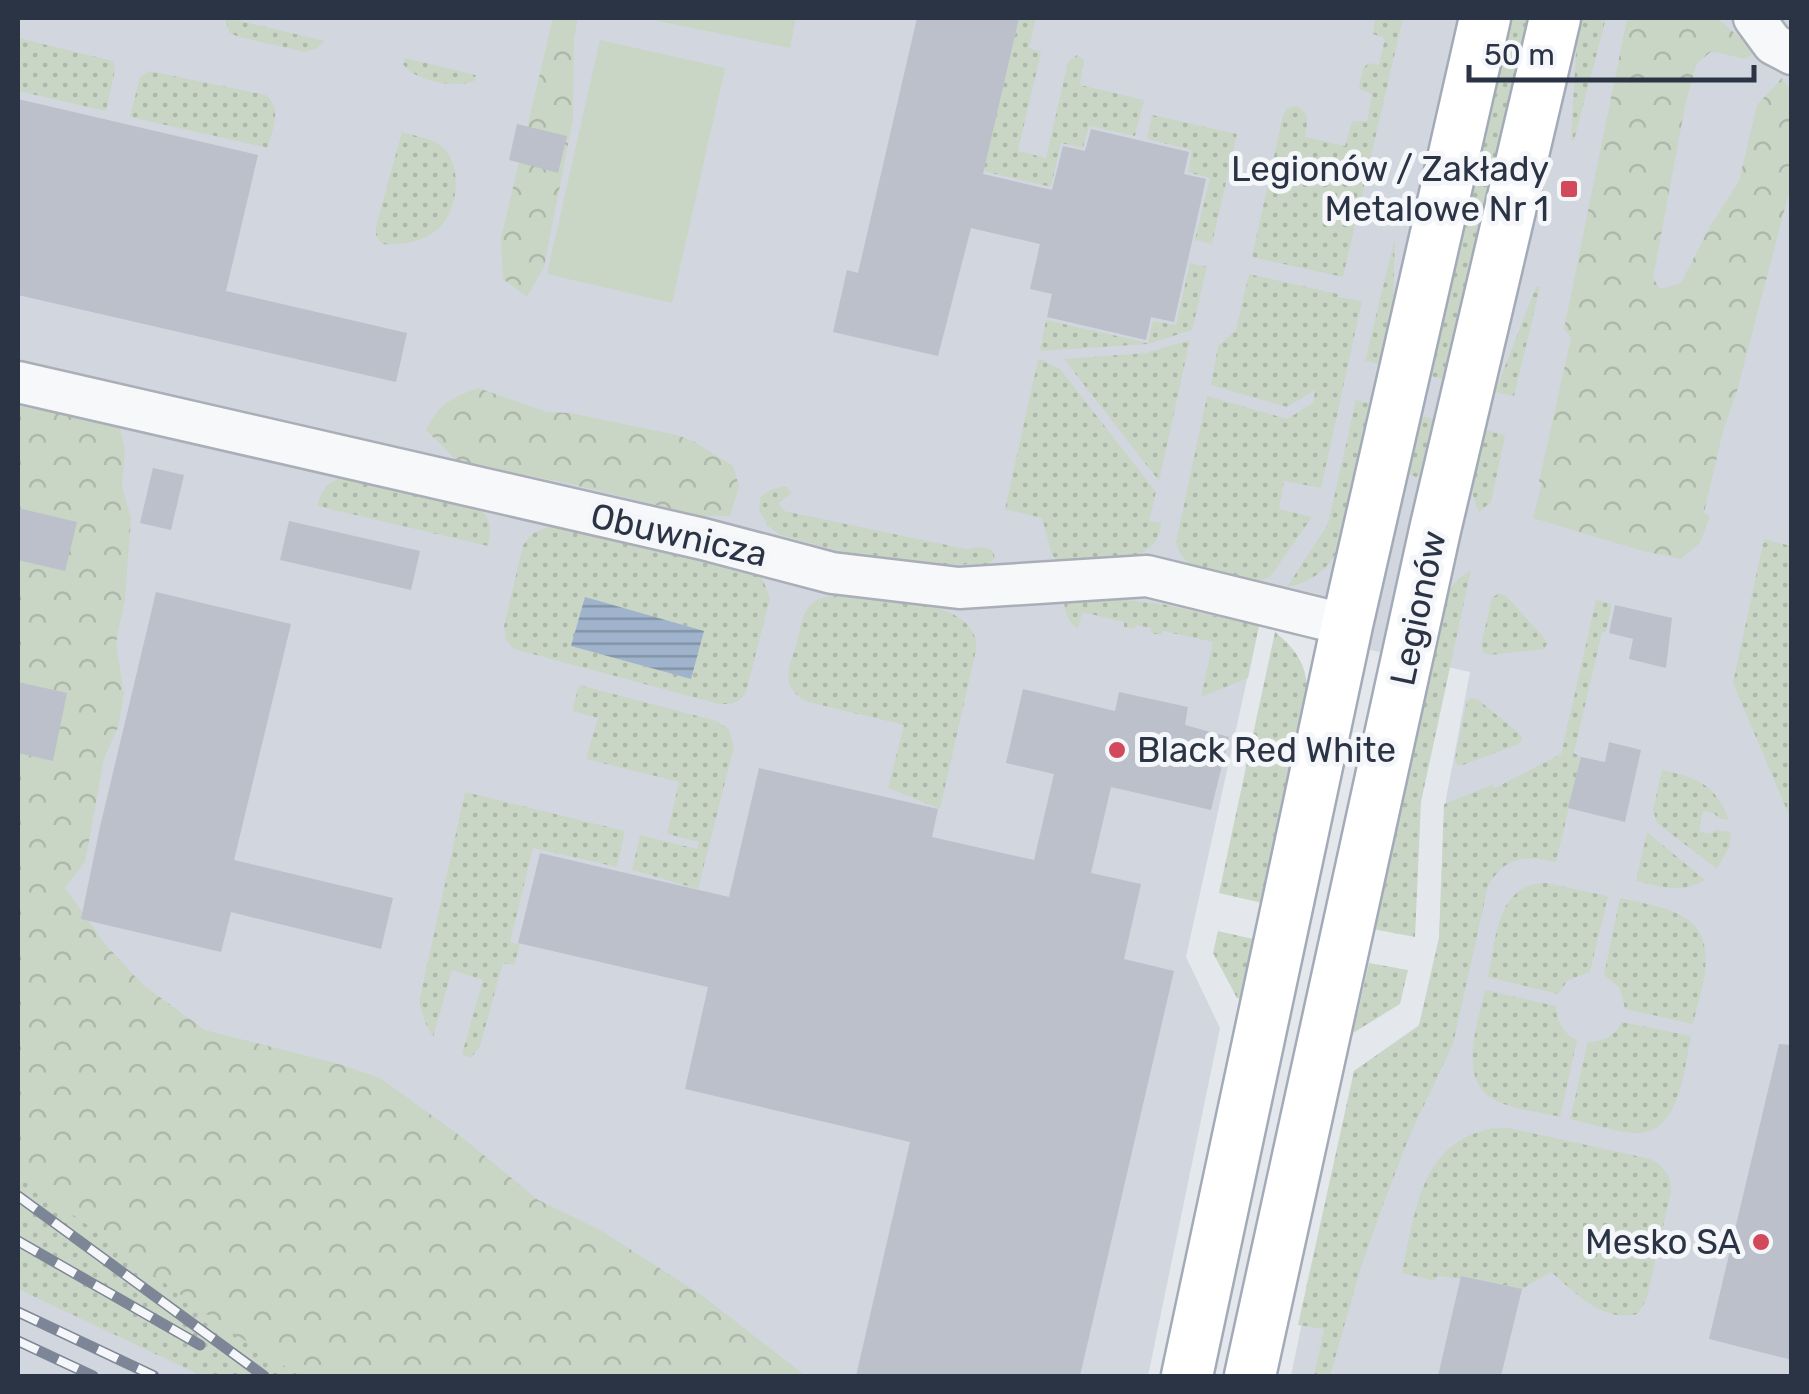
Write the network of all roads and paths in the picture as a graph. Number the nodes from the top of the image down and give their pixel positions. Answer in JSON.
{"nodes":[{"id":1,"x":1485,"y":18,"type":"edge"},
{"id":2,"x":1554,"y":18,"type":"edge"},
{"id":3,"x":1754,"y":18,"type":"edge"},
{"id":4,"x":1792,"y":54,"type":"edge"},
{"id":5,"x":18,"y":382,"type":"edge"},
{"id":6,"x":1372,"y":516,"type":"junction"},
{"id":7,"x":1435,"y":530,"type":"junction"},
{"id":8,"x":1347,"y":625,"type":"junction"},
{"id":9,"x":1187,"y":1376,"type":"edge"},
{"id":10,"x":1250,"y":1376,"type":"edge"}],
"edges":[{"from":1,"to":6,"type":"main road","name":"Legionów"},
{"from":2,"to":7,"type":"main road","name":"Legionów"},
{"from":3,"to":4,"type":"street"},
{"from":5,"to":8,"type":"street","name":"Obuwnicza"},
{"from":6,"to":7,"type":"street"},
{"from":6,"to":8,"type":"main road","name":"Legionów"},
{"from":7,"to":10,"type":"main road","name":"Legionów"},
{"from":8,"to":9,"type":"main road","name":"Legionów"}]}
